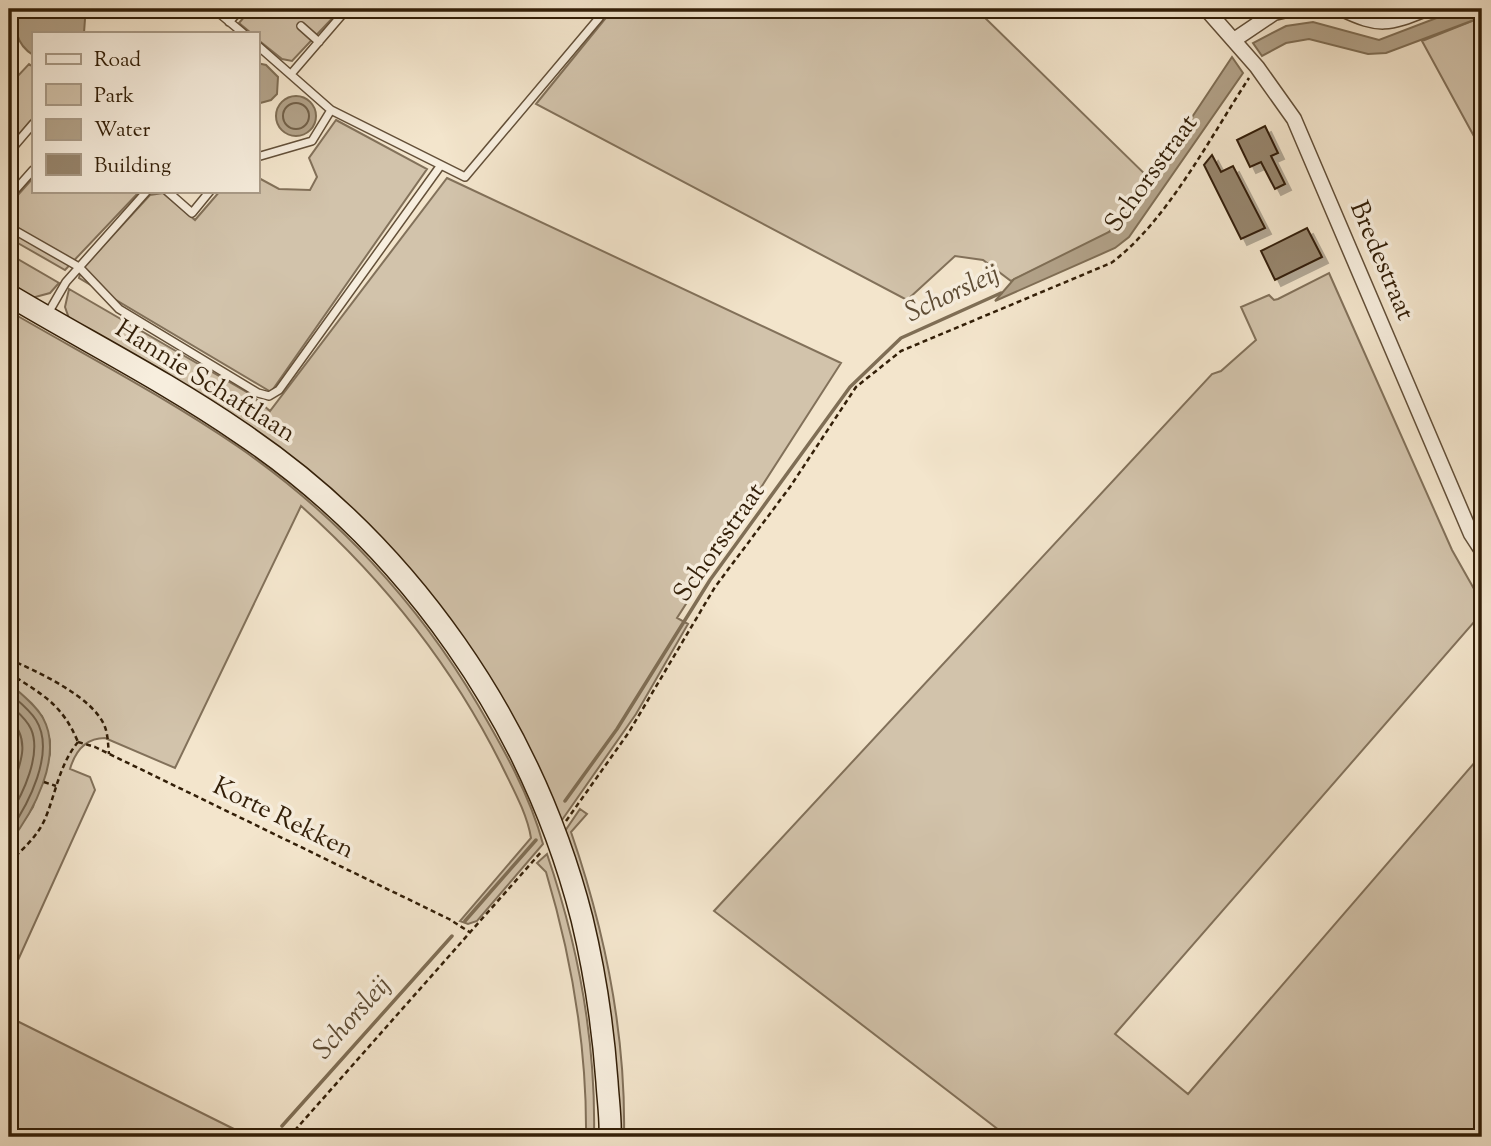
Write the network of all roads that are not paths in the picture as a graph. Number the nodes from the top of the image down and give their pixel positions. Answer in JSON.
{"nodes":[{"id":1,"x":214,"y":9,"type":"edge"},
{"id":2,"x":240,"y":9,"type":"edge"},
{"id":3,"x":347,"y":9,"type":"edge"},
{"id":4,"x":604,"y":9,"type":"edge"},
{"id":5,"x":1206,"y":9,"type":"edge"},
{"id":6,"x":1291,"y":9,"type":"edge"},
{"id":7,"x":1342,"y":9,"type":"edge"},
{"id":8,"x":1426,"y":9,"type":"edge"},
{"id":9,"x":229,"y":22,"type":"junction"},
{"id":10,"x":301,"y":26,"type":"dead end"},
{"id":11,"x":242,"y":32,"type":"edge"},
{"id":12,"x":1234,"y":40,"type":"junction"},
{"id":13,"x":319,"y":42,"type":"junction"},
{"id":14,"x":259,"y":47,"type":"edge"},
{"id":15,"x":291,"y":74,"type":"junction"},
{"id":16,"x":331,"y":110,"type":"junction"},
{"id":17,"x":32,"y":125,"type":"edge"},
{"id":18,"x":9,"y":152,"type":"edge"},
{"id":19,"x":259,"y":156,"type":"edge"},
{"id":20,"x":441,"y":165,"type":"junction"},
{"id":21,"x":32,"y":171,"type":"edge"},
{"id":22,"x":10,"y":192,"type":"edge"},
{"id":23,"x":146,"y":192,"type":"edge"},
{"id":24,"x":168,"y":192,"type":"edge"},
{"id":25,"x":209,"y":192,"type":"edge"},
{"id":26,"x":9,"y":227,"type":"edge"},
{"id":27,"x":79,"y":267,"type":"junction"},
{"id":28,"x":9,"y":295,"type":"edge"},
{"id":29,"x":46,"y":317,"type":"junction"},
{"id":30,"x":1482,"y":551,"type":"edge"},
{"id":31,"x":610,"y":1137,"type":"edge"}],
"edges":[{"from":1,"to":9,"type":"lane"},
{"from":2,"to":9,"type":"lane"},
{"from":3,"to":13,"type":"lane"},
{"from":4,"to":20,"type":"lane"},
{"from":5,"to":12,"type":"street","name":"Bredestraat"},
{"from":6,"to":12,"type":"street"},
{"from":7,"to":8,"type":"street"},
{"from":9,"to":11,"type":"lane"},
{"from":10,"to":13,"type":"lane"},
{"from":12,"to":30,"type":"street","name":"Bredestraat"},
{"from":13,"to":15,"type":"lane"},
{"from":14,"to":15,"type":"lane"},
{"from":15,"to":16,"type":"lane"},
{"from":16,"to":19,"type":"lane"},
{"from":16,"to":20,"type":"lane"},
{"from":17,"to":18,"type":"lane"},
{"from":20,"to":27,"type":"lane"},
{"from":21,"to":22,"type":"lane"},
{"from":23,"to":27,"type":"lane"},
{"from":24,"to":25,"type":"lane"},
{"from":26,"to":27,"type":"lane"},
{"from":27,"to":29,"type":"lane"},
{"from":28,"to":29,"type":"main road","name":"Hannie Schaftlaan"},
{"from":29,"to":31,"type":"main road","name":"Hannie Schaftlaan"}]}
